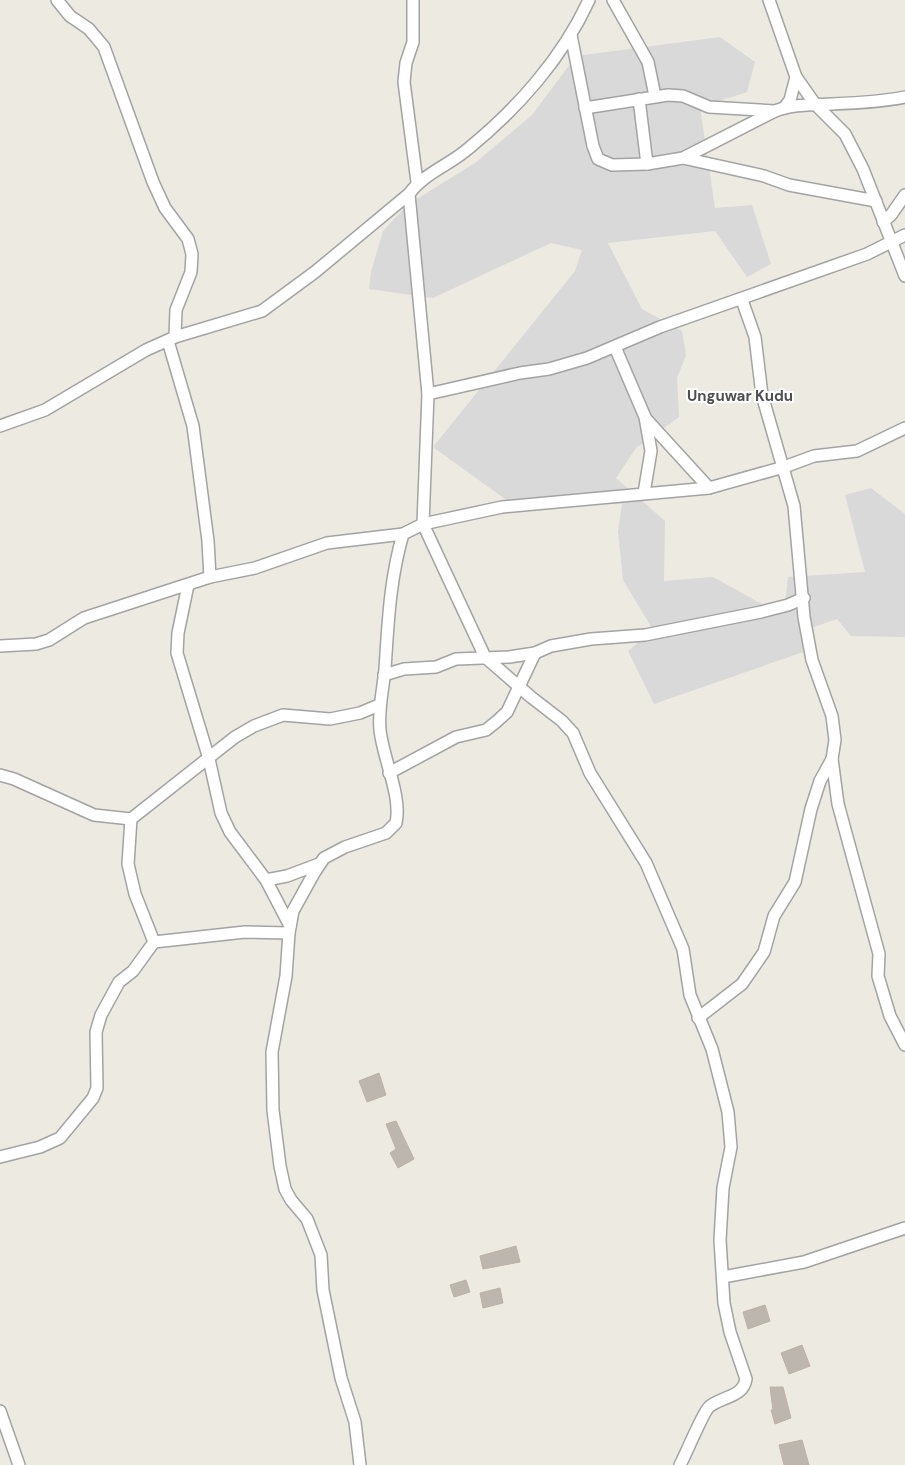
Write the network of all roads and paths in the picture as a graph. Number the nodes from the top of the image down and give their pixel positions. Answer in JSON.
{"nodes":[{"id":1,"x":57,"y":0,"type":"edge"},
{"id":2,"x":413,"y":0,"type":"edge"},
{"id":3,"x":589,"y":0,"type":"edge"},
{"id":4,"x":613,"y":0,"type":"edge"},
{"id":5,"x":770,"y":0,"type":"edge"},
{"id":6,"x":571,"y":35,"type":"junction"},
{"id":7,"x":796,"y":77,"type":"junction"},
{"id":8,"x":656,"y":96,"type":"junction"},
{"id":9,"x":905,"y":97,"type":"edge"},
{"id":10,"x":639,"y":99,"type":"junction"},
{"id":11,"x":816,"y":104,"type":"junction"},
{"id":12,"x":585,"y":108,"type":"junction"},
{"id":13,"x":779,"y":110,"type":"junction"},
{"id":14,"x":683,"y":158,"type":"junction"},
{"id":15,"x":647,"y":164,"type":"junction"},
{"id":16,"x":418,"y":182,"type":"junction"},
{"id":17,"x":409,"y":194,"type":"junction"},
{"id":18,"x":905,"y":195,"type":"edge"},
{"id":19,"x":876,"y":201,"type":"junction"},
{"id":20,"x":883,"y":222,"type":"junction"},
{"id":21,"x":905,"y":235,"type":"edge"},
{"id":22,"x":892,"y":243,"type":"junction"},
{"id":23,"x":905,"y":276,"type":"edge"},
{"id":24,"x":742,"y":300,"type":"junction"},
{"id":25,"x":172,"y":339,"type":"junction"},
{"id":26,"x":615,"y":347,"type":"junction"},
{"id":27,"x":428,"y":394,"type":"junction"},
{"id":28,"x":645,"y":417,"type":"junction"},
{"id":29,"x":0,"y":426,"type":"edge"},
{"id":30,"x":905,"y":428,"type":"edge"},
{"id":31,"x":784,"y":467,"type":"junction"},
{"id":32,"x":709,"y":488,"type":"junction"},
{"id":33,"x":644,"y":493,"type":"junction"},
{"id":34,"x":423,"y":524,"type":"junction"},
{"id":35,"x":403,"y":534,"type":"junction"},
{"id":36,"x":210,"y":577,"type":"junction"},
{"id":37,"x":188,"y":585,"type":"junction"},
{"id":38,"x":804,"y":598,"type":"junction"},
{"id":39,"x":0,"y":646,"type":"edge"},
{"id":40,"x":535,"y":653,"type":"junction"},
{"id":41,"x":485,"y":657,"type":"junction"},
{"id":42,"x":384,"y":675,"type":"junction"},
{"id":43,"x":519,"y":686,"type":"junction"},
{"id":44,"x":379,"y":705,"type":"junction"},
{"id":45,"x":208,"y":759,"type":"junction"},
{"id":46,"x":832,"y":759,"type":"junction"},
{"id":47,"x":388,"y":773,"type":"junction"},
{"id":48,"x":0,"y":776,"type":"edge"},
{"id":49,"x":131,"y":819,"type":"junction"},
{"id":50,"x":319,"y":864,"type":"junction"},
{"id":51,"x":266,"y":880,"type":"junction"},
{"id":52,"x":290,"y":930,"type":"junction"},
{"id":53,"x":154,"y":942,"type":"junction"},
{"id":54,"x":698,"y":1018,"type":"junction"},
{"id":55,"x":905,"y":1045,"type":"edge"},
{"id":56,"x":0,"y":1157,"type":"edge"},
{"id":57,"x":905,"y":1228,"type":"edge"},
{"id":58,"x":723,"y":1277,"type":"junction"},
{"id":59,"x":0,"y":1411,"type":"edge"},
{"id":60,"x":19,"y":1465,"type":"edge"},
{"id":61,"x":360,"y":1465,"type":"edge"},
{"id":62,"x":680,"y":1465,"type":"edge"}],
"edges":[{"from":1,"to":25,"type":"street"},
{"from":2,"to":16,"type":"street"},
{"from":3,"to":6,"type":"street"},
{"from":4,"to":8,"type":"street"},
{"from":5,"to":7,"type":"street"},
{"from":6,"to":12,"type":"street"},
{"from":6,"to":16,"type":"street"},
{"from":7,"to":11,"type":"street"},
{"from":7,"to":13,"type":"street"},
{"from":8,"to":10,"type":"street"},
{"from":8,"to":13,"type":"street"},
{"from":9,"to":11,"type":"street"},
{"from":10,"to":12,"type":"street"},
{"from":10,"to":15,"type":"street"},
{"from":11,"to":13,"type":"street"},
{"from":11,"to":19,"type":"street"},
{"from":12,"to":15,"type":"street"},
{"from":13,"to":14,"type":"street"},
{"from":14,"to":15,"type":"street"},
{"from":14,"to":19,"type":"street"},
{"from":16,"to":17,"type":"street"},
{"from":17,"to":25,"type":"street"},
{"from":17,"to":27,"type":"street"},
{"from":18,"to":20,"type":"street"},
{"from":19,"to":20,"type":"street"},
{"from":20,"to":22,"type":"street"},
{"from":21,"to":22,"type":"street"},
{"from":22,"to":23,"type":"street"},
{"from":22,"to":24,"type":"street"},
{"from":24,"to":26,"type":"street"},
{"from":24,"to":31,"type":"street"},
{"from":25,"to":29,"type":"street"},
{"from":25,"to":36,"type":"street"},
{"from":26,"to":27,"type":"street"},
{"from":26,"to":28,"type":"street"},
{"from":27,"to":34,"type":"street"},
{"from":28,"to":32,"type":"street"},
{"from":28,"to":33,"type":"street"},
{"from":30,"to":31,"type":"street"},
{"from":31,"to":32,"type":"street"},
{"from":31,"to":38,"type":"street"},
{"from":32,"to":33,"type":"street"},
{"from":33,"to":34,"type":"street"},
{"from":34,"to":35,"type":"street"},
{"from":34,"to":41,"type":"street"},
{"from":35,"to":36,"type":"street"},
{"from":35,"to":42,"type":"street"},
{"from":36,"to":37,"type":"street"},
{"from":37,"to":39,"type":"street"},
{"from":37,"to":45,"type":"street"},
{"from":38,"to":40,"type":"street"},
{"from":38,"to":46,"type":"street"},
{"from":40,"to":41,"type":"street"},
{"from":40,"to":43,"type":"street"},
{"from":41,"to":42,"type":"street"},
{"from":41,"to":43,"type":"street"},
{"from":42,"to":44,"type":"street"},
{"from":43,"to":47,"type":"street"},
{"from":43,"to":54,"type":"street"},
{"from":44,"to":45,"type":"street"},
{"from":44,"to":47,"type":"street"},
{"from":45,"to":49,"type":"street"},
{"from":45,"to":51,"type":"street"},
{"from":46,"to":54,"type":"street"},
{"from":46,"to":55,"type":"street"},
{"from":47,"to":50,"type":"street"},
{"from":48,"to":49,"type":"street"},
{"from":49,"to":53,"type":"street"},
{"from":50,"to":51,"type":"street"},
{"from":50,"to":52,"type":"street"},
{"from":51,"to":52,"type":"street"},
{"from":52,"to":53,"type":"street"},
{"from":52,"to":61,"type":"street"},
{"from":53,"to":56,"type":"street"},
{"from":54,"to":58,"type":"street"},
{"from":57,"to":58,"type":"street"},
{"from":58,"to":62,"type":"street"},
{"from":59,"to":60,"type":"street"}]}
